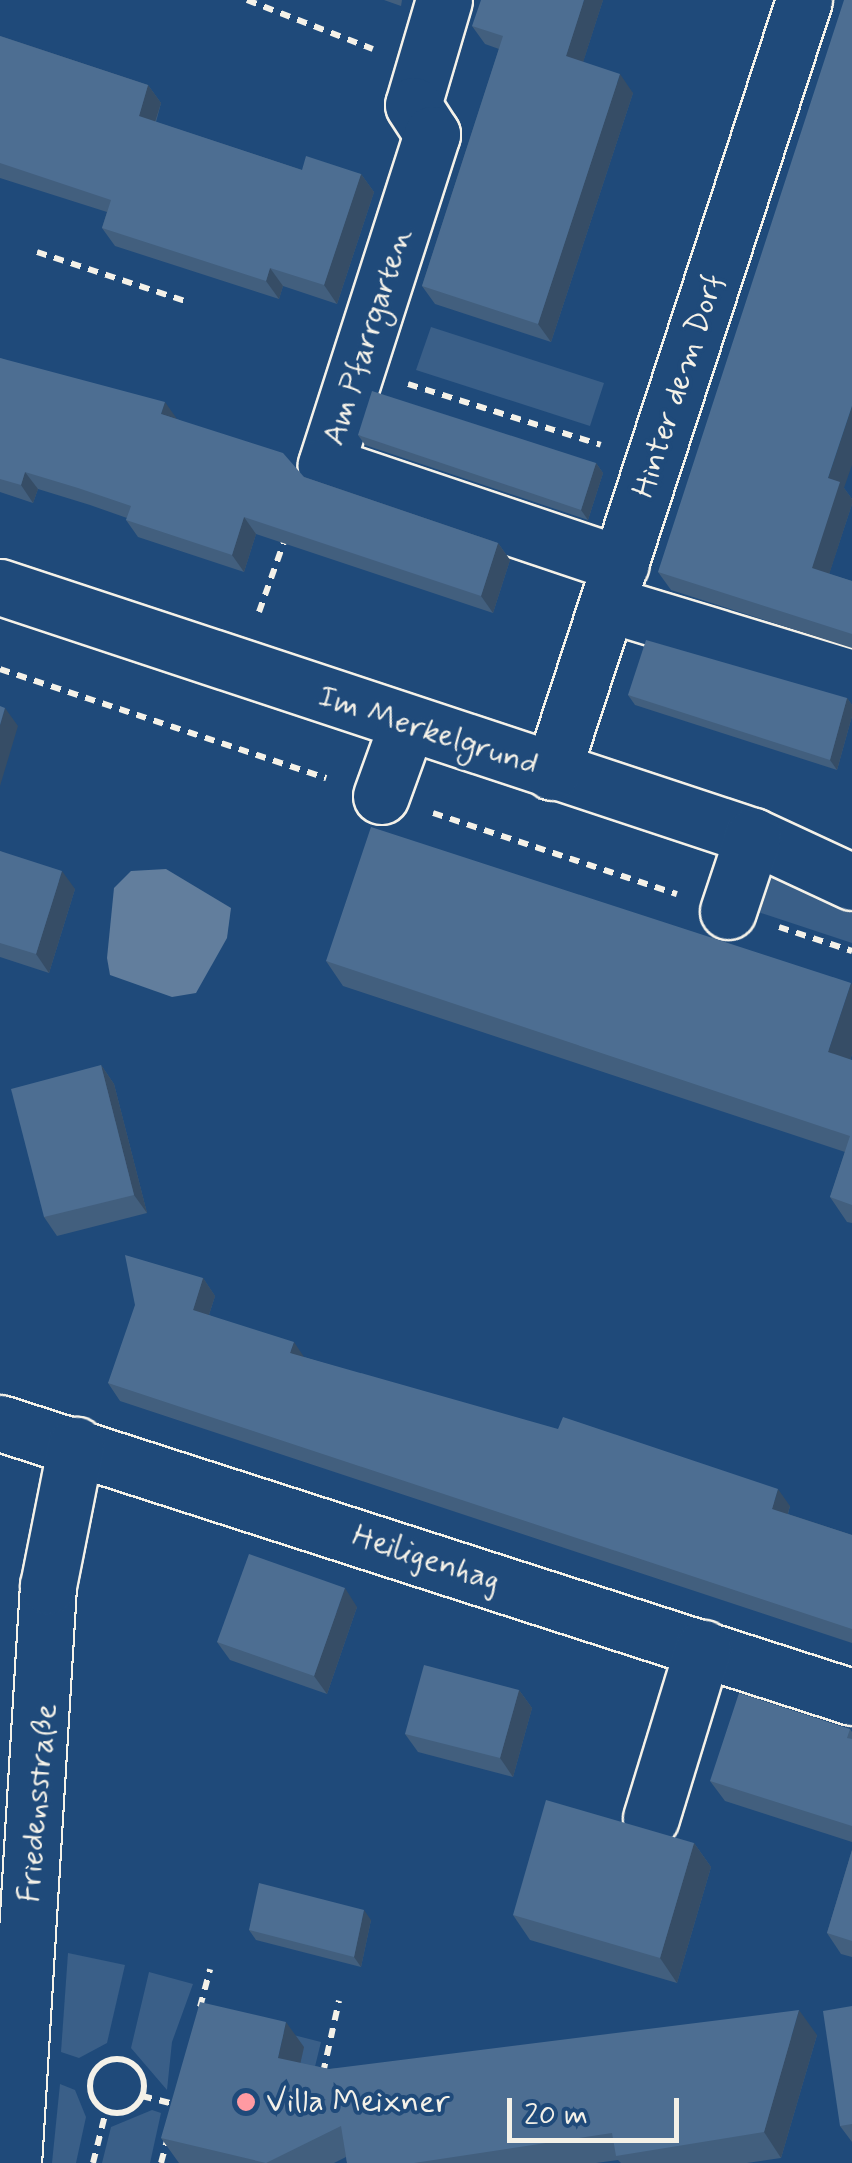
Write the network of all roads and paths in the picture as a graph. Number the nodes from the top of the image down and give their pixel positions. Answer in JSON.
{"nodes":[{"id":1,"x":248,"y":0,"type":"edge"},
{"id":2,"x":444,"y":0,"type":"edge"},
{"id":3,"x":804,"y":0,"type":"edge"},
{"id":4,"x":422,"y":64,"type":"junction"},
{"id":5,"x":38,"y":252,"type":"dead end"},
{"id":6,"x":184,"y":302,"type":"dead end"},
{"id":7,"x":359,"y":368,"type":"junction"},
{"id":8,"x":655,"y":462,"type":"junction"},
{"id":9,"x":326,"y":466,"type":"junction"},
{"id":10,"x":614,"y":584,"type":"junction"},
{"id":11,"x":0,"y":586,"type":"edge"},
{"id":12,"x":239,"y":668,"type":"junction"},
{"id":13,"x":852,"y":678,"type":"edge"},
{"id":14,"x":407,"y":724,"type":"junction"},
{"id":15,"x":552,"y":772,"type":"junction"},
{"id":16,"x":381,"y":796,"type":"dead end"},
{"id":17,"x":753,"y":836,"type":"junction"},
{"id":18,"x":852,"y":882,"type":"edge"},
{"id":19,"x":728,"y":911,"type":"dead end"},
{"id":20,"x":0,"y":1423,"type":"edge"},
{"id":21,"x":76,"y":1446,"type":"junction"},
{"id":22,"x":703,"y":1648,"type":"junction"},
{"id":23,"x":852,"y":1697,"type":"edge"},
{"id":24,"x":652,"y":1818,"type":"dead end"},
{"id":25,"x":210,"y":1969,"type":"dead end"},
{"id":26,"x":339,"y":2001,"type":"dead end"},
{"id":27,"x":195,"y":2027,"type":"edge"},
{"id":28,"x":181,"y":2085,"type":"edge"},
{"id":29,"x":319,"y":2091,"type":"edge"},
{"id":30,"x":142,"y":2096,"type":"junction"},
{"id":31,"x":176,"y":2105,"type":"junction"},
{"id":32,"x":192,"y":2109,"type":"edge"},
{"id":33,"x":106,"y":2111,"type":"junction"},
{"id":34,"x":13,"y":2163,"type":"edge"},
{"id":35,"x":93,"y":2163,"type":"edge"},
{"id":36,"x":161,"y":2163,"type":"edge"}],
"edges":[{"from":1,"to":4,"type":"path"},
{"from":2,"to":4,"type":"street","name":"Am Pfarrgarten"},
{"from":3,"to":8,"type":"street","name":"Hinter dem Dorf"},
{"from":4,"to":7,"type":"street","name":"Am Pfarrgarten"},
{"from":5,"to":6,"type":"path"},
{"from":7,"to":8,"type":"path"},
{"from":7,"to":9,"type":"street","name":"Am Pfarrgarten"},
{"from":8,"to":10,"type":"street","name":"Hinter dem Dorf"},
{"from":9,"to":10,"type":"street"},
{"from":9,"to":12,"type":"path","name":"Am Pfarrgarten"},
{"from":10,"to":13,"type":"street"},
{"from":10,"to":15,"type":"street","name":"Hinter dem Dorf"},
{"from":11,"to":12,"type":"street","name":"Im Merkelgrund"},
{"from":12,"to":14,"type":"street","name":"Im Merkelgrund"},
{"from":14,"to":15,"type":"street","name":"Im Merkelgrund"},
{"from":14,"to":16,"type":"street"},
{"from":15,"to":17,"type":"street","name":"Im Merkelgrund"},
{"from":17,"to":18,"type":"street","name":"Im Merkelgrund"},
{"from":17,"to":19,"type":"street"},
{"from":20,"to":21,"type":"street","name":"Heiligenhag"},
{"from":21,"to":22,"type":"street","name":"Heiligenhag"},
{"from":21,"to":34,"type":"street","name":"Friedensstraße"},
{"from":22,"to":23,"type":"street","name":"Heiligenhag"},
{"from":22,"to":24,"type":"street"},
{"from":25,"to":27,"type":"path"},
{"from":26,"to":29,"type":"path"},
{"from":28,"to":31,"type":"path"},
{"from":30,"to":31,"type":"path"},
{"from":30,"to":33,"type":"path"},
{"from":30,"to":33,"type":"path"},
{"from":31,"to":32,"type":"path"},
{"from":31,"to":36,"type":"path"},
{"from":33,"to":35,"type":"path"}]}
